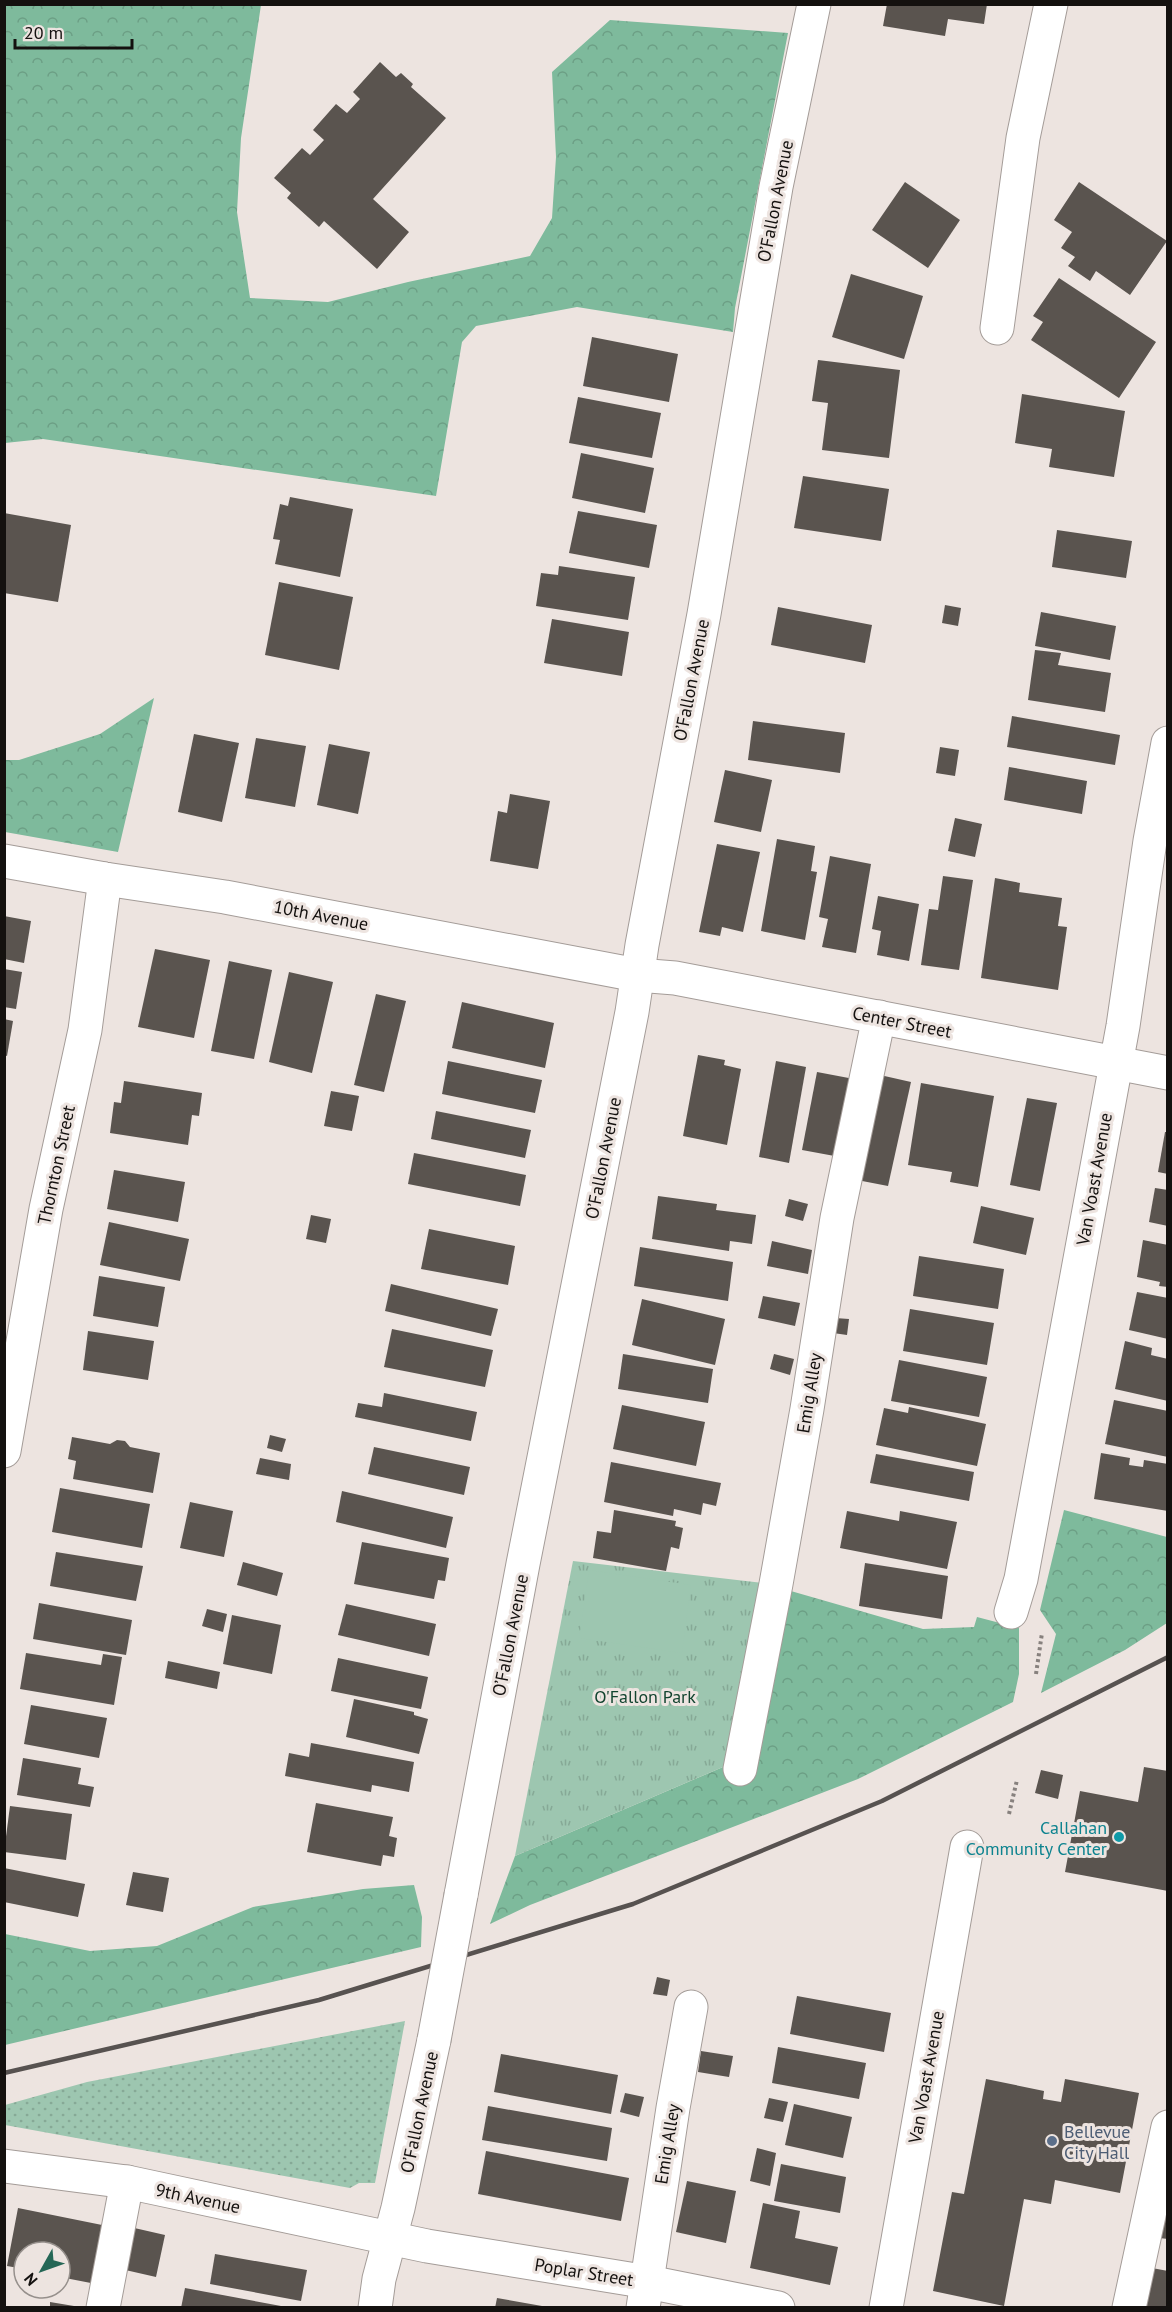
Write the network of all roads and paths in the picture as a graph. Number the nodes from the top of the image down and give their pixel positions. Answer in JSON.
{"nodes":[{"id":1,"x":814,"y":4,"type":"edge"},
{"id":2,"x":1051,"y":4,"type":"edge"},
{"id":3,"x":997,"y":328,"type":"dead end"},
{"id":4,"x":1167,"y":743,"type":"edge"},
{"id":5,"x":1159,"y":843,"type":"edge"},
{"id":6,"x":4,"y":861,"type":"edge"},
{"id":7,"x":105,"y":879,"type":"junction"},
{"id":8,"x":637,"y":975,"type":"junction"},
{"id":9,"x":879,"y":1017,"type":"junction"},
{"id":10,"x":1115,"y":1064,"type":"junction"},
{"id":11,"x":1167,"y":1073,"type":"edge"},
{"id":12,"x":4,"y":1451,"type":"edge"},
{"id":13,"x":1011,"y":1612,"type":"dead end"},
{"id":14,"x":1043,"y":1625,"type":"dead end"},
{"id":15,"x":1036,"y":1674,"type":"dead end"},
{"id":16,"x":740,"y":1769,"type":"dead end"},
{"id":17,"x":1017,"y":1780,"type":"dead end"},
{"id":18,"x":1009,"y":1814,"type":"dead end"},
{"id":19,"x":967,"y":1847,"type":"dead end"},
{"id":20,"x":691,"y":2007,"type":"dead end"},
{"id":21,"x":1167,"y":2127,"type":"edge"},
{"id":22,"x":4,"y":2166,"type":"edge"},
{"id":23,"x":127,"y":2182,"type":"junction"},
{"id":24,"x":390,"y":2238,"type":"junction"},
{"id":25,"x":646,"y":2295,"type":"edge"},
{"id":26,"x":103,"y":2307,"type":"edge"},
{"id":27,"x":375,"y":2307,"type":"edge"},
{"id":28,"x":778,"y":2307,"type":"edge"},
{"id":29,"x":886,"y":2307,"type":"edge"},
{"id":30,"x":1129,"y":2307,"type":"edge"}],
"edges":[{"from":1,"to":8,"type":"street","name":"O’Fallon Avenue"},
{"from":2,"to":3,"type":"street"},
{"from":4,"to":5,"type":"street","name":"Van Voast Avenue"},
{"from":5,"to":10,"type":"street","name":"Van Voast Avenue"},
{"from":6,"to":7,"type":"street","name":"10th Avenue"},
{"from":7,"to":8,"type":"street","name":"10th Avenue"},
{"from":7,"to":12,"type":"street","name":"Thornton Street"},
{"from":8,"to":9,"type":"street","name":"Center Street"},
{"from":8,"to":24,"type":"street","name":"O’Fallon Avenue","bridge":true},
{"from":9,"to":10,"type":"street","name":"Center Street"},
{"from":9,"to":16,"type":"street","name":"Emig Alley"},
{"from":10,"to":11,"type":"street","name":"Center Street"},
{"from":10,"to":13,"type":"street","name":"Van Voast Avenue"},
{"from":14,"to":15,"type":"path"},
{"from":17,"to":18,"type":"path"},
{"from":19,"to":29,"type":"street","name":"Van Voast Avenue"},
{"from":20,"to":25,"type":"street","name":"Emig Alley"},
{"from":21,"to":30,"type":"street"},
{"from":22,"to":23,"type":"street","name":"9th Avenue"},
{"from":23,"to":24,"type":"street","name":"9th Avenue"},
{"from":23,"to":26,"type":"street"},
{"from":24,"to":25,"type":"street","name":"Poplar Street"},
{"from":24,"to":27,"type":"street","name":"O’Fallon Avenue"},
{"from":25,"to":28,"type":"street","name":"Poplar Street"}]}
